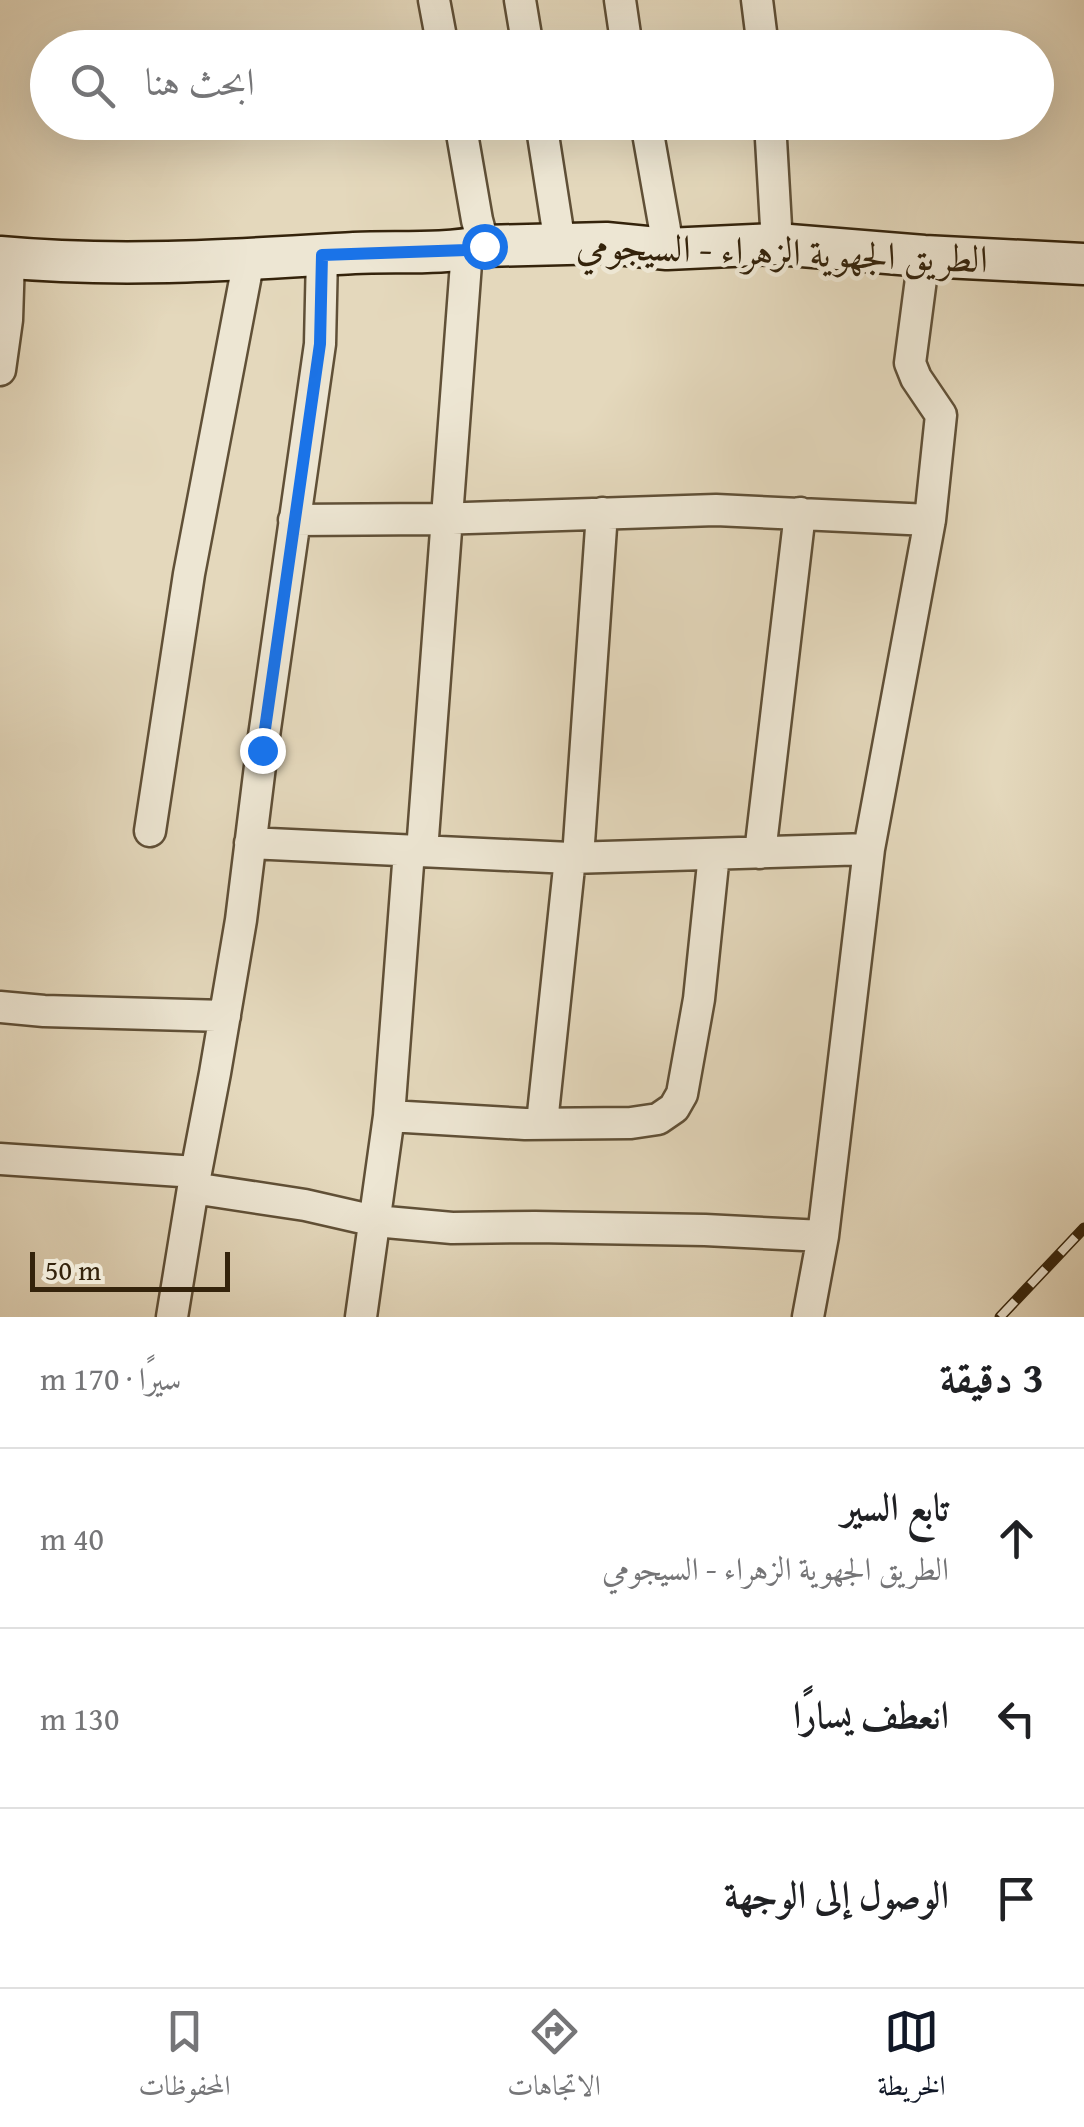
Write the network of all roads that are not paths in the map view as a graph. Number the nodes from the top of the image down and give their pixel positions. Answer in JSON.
{"nodes":[{"id":1,"x":434,"y":0,"type":"edge"},
{"id":2,"x":520,"y":0,"type":"edge"},
{"id":3,"x":620,"y":0,"type":"edge"},
{"id":4,"x":757,"y":0,"type":"edge"},
{"id":5,"x":440,"y":30,"type":"edge"},
{"id":6,"x":525,"y":30,"type":"edge"},
{"id":7,"x":624,"y":30,"type":"edge"},
{"id":8,"x":761,"y":30,"type":"edge"},
{"id":9,"x":463,"y":140,"type":"edge"},
{"id":10,"x":544,"y":140,"type":"edge"},
{"id":11,"x":649,"y":140,"type":"edge"},
{"id":12,"x":771,"y":140,"type":"edge"},
{"id":13,"x":560,"y":244,"type":"junction"},
{"id":14,"x":777,"y":244,"type":"junction"},
{"id":15,"x":476,"y":248,"type":"junction"},
{"id":16,"x":667,"y":249,"type":"junction"},
{"id":17,"x":322,"y":255,"type":"junction"},
{"id":18,"x":924,"y":256,"type":"junction"},
{"id":19,"x":5,"y":258,"type":"edge"},
{"id":20,"x":249,"y":259,"type":"junction"},
{"id":21,"x":1084,"y":264,"type":"edge"},
{"id":22,"x":0,"y":370,"type":"edge"},
{"id":23,"x":602,"y":513,"type":"junction"},
{"id":24,"x":800,"y":513,"type":"junction"},
{"id":25,"x":446,"y":518,"type":"junction"},
{"id":26,"x":294,"y":520,"type":"junction"},
{"id":27,"x":930,"y":520,"type":"junction"},
{"id":28,"x":150,"y":831,"type":"dead end"},
{"id":29,"x":250,"y":843,"type":"junction"},
{"id":30,"x":869,"y":850,"type":"junction"},
{"id":31,"x":416,"y":851,"type":"junction"},
{"id":32,"x":760,"y":853,"type":"junction"},
{"id":33,"x":714,"y":854,"type":"junction"},
{"id":34,"x":574,"y":858,"type":"junction"},
{"id":35,"x":0,"y":1007,"type":"edge"},
{"id":36,"x":225,"y":1016,"type":"junction"},
{"id":37,"x":389,"y":1116,"type":"junction"},
{"id":38,"x":542,"y":1123,"type":"junction"},
{"id":39,"x":0,"y":1159,"type":"edge"},
{"id":40,"x":194,"y":1180,"type":"junction"},
{"id":41,"x":376,"y":1222,"type":"junction"},
{"id":42,"x":823,"y":1236,"type":"junction"},
{"id":43,"x":172,"y":1317,"type":"edge"},
{"id":44,"x":361,"y":1317,"type":"edge"},
{"id":45,"x":808,"y":1317,"type":"edge"}],
"edges":[{"from":1,"to":5,"type":"street"},
{"from":2,"to":6,"type":"street"},
{"from":3,"to":7,"type":"street"},
{"from":4,"to":8,"type":"street"},
{"from":9,"to":15,"type":"street"},
{"from":10,"to":13,"type":"street"},
{"from":11,"to":16,"type":"street"},
{"from":12,"to":14,"type":"street"},
{"from":13,"to":15,"type":"main road","name":"الطريق الجهوية الزهراء - السيجومي"},
{"from":13,"to":16,"type":"main road","name":"الطريق الجهوية الزهراء - السيجومي"},
{"from":14,"to":16,"type":"main road","name":"الطريق الجهوية الزهراء - السيجومي"},
{"from":14,"to":18,"type":"main road","name":"الطريق الجهوية الزهراء - السيجومي"},
{"from":15,"to":17,"type":"main road","name":"الطريق الجهوية الزهراء - السيجومي"},
{"from":15,"to":25,"type":"street"},
{"from":17,"to":20,"type":"main road","name":"الطريق الجهوية الزهراء - السيجومي"},
{"from":17,"to":26,"type":"street"},
{"from":18,"to":21,"type":"main road","name":"الطريق الجهوية الزهراء - السيجومي"},
{"from":18,"to":27,"type":"street"},
{"from":19,"to":20,"type":"main road","name":"الطريق الجهوية الزهراء - السيجومي"},
{"from":19,"to":22,"type":"street"},
{"from":20,"to":28,"type":"street"},
{"from":23,"to":24,"type":"street"},
{"from":23,"to":25,"type":"street"},
{"from":23,"to":34,"type":"street"},
{"from":24,"to":27,"type":"street"},
{"from":24,"to":32,"type":"street"},
{"from":25,"to":26,"type":"street"},
{"from":25,"to":31,"type":"street"},
{"from":26,"to":29,"type":"street"},
{"from":27,"to":30,"type":"street"},
{"from":29,"to":31,"type":"street"},
{"from":29,"to":36,"type":"street"},
{"from":30,"to":32,"type":"street"},
{"from":30,"to":42,"type":"street"},
{"from":31,"to":34,"type":"street"},
{"from":31,"to":37,"type":"street"},
{"from":32,"to":33,"type":"street"},
{"from":33,"to":34,"type":"street"},
{"from":33,"to":38,"type":"street"},
{"from":34,"to":38,"type":"street"},
{"from":35,"to":36,"type":"street"},
{"from":36,"to":40,"type":"street"},
{"from":37,"to":38,"type":"street"},
{"from":37,"to":41,"type":"street"},
{"from":39,"to":40,"type":"street"},
{"from":40,"to":41,"type":"street"},
{"from":40,"to":43,"type":"street"},
{"from":41,"to":42,"type":"street"},
{"from":41,"to":44,"type":"street"},
{"from":42,"to":45,"type":"street"}]}
